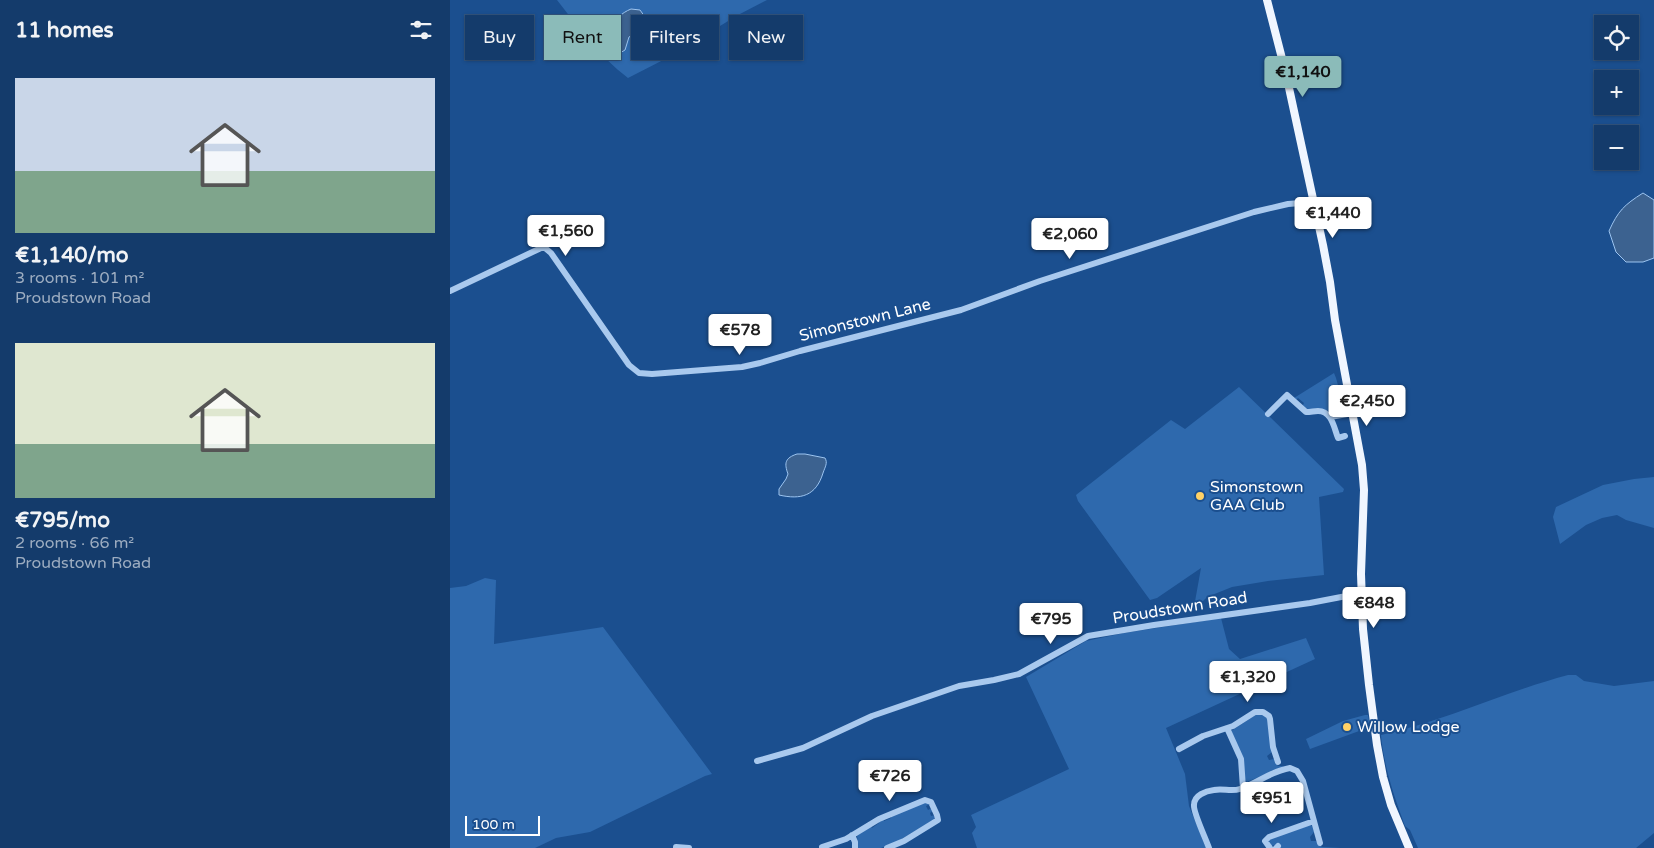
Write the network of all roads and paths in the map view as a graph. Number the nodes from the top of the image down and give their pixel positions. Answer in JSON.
{"nodes":[{"id":1,"x":1267,"y":0,"type":"edge"},
{"id":2,"x":1314,"y":202,"type":"junction"},
{"id":3,"x":450,"y":291,"type":"edge"},
{"id":4,"x":1353,"y":413,"type":"junction"},
{"id":5,"x":1268,"y":414,"type":"dead end"},
{"id":6,"x":1330,"y":417,"type":"junction"},
{"id":7,"x":1345,"y":436,"type":"dead end"},
{"id":8,"x":1362,"y":593,"type":"junction"},
{"id":9,"x":1227,"y":728,"type":"junction"},
{"id":10,"x":1179,"y":749,"type":"dead end"},
{"id":11,"x":1268,"y":758,"type":"dead end"},
{"id":12,"x":757,"y":761,"type":"dead end"},
{"id":13,"x":1243,"y":788,"type":"junction"},
{"id":14,"x":1314,"y":821,"type":"junction"},
{"id":15,"x":852,"y":835,"type":"junction"},
{"id":16,"x":1310,"y":839,"type":"dead end"},
{"id":17,"x":822,"y":847,"type":"edge"},
{"id":18,"x":676,"y":848,"type":"edge"},
{"id":19,"x":689,"y":848,"type":"edge"},
{"id":20,"x":856,"y":848,"type":"edge"},
{"id":21,"x":887,"y":848,"type":"edge"},
{"id":22,"x":1209,"y":848,"type":"edge"},
{"id":23,"x":1270,"y":848,"type":"edge"},
{"id":24,"x":1409,"y":848,"type":"edge"}],
"edges":[{"from":1,"to":2,"type":"main road"},
{"from":2,"to":3,"type":"street","name":"Simonstown Lane"},
{"from":2,"to":4,"type":"main road"},
{"from":4,"to":6,"type":"street"},
{"from":4,"to":8,"type":"main road"},
{"from":5,"to":6,"type":"street"},
{"from":6,"to":7,"type":"street"},
{"from":8,"to":12,"type":"street","name":"Proudstown Road"},
{"from":8,"to":24,"type":"main road"},
{"from":9,"to":10,"type":"street"},
{"from":9,"to":11,"type":"street"},
{"from":9,"to":13,"type":"street"},
{"from":13,"to":14,"type":"street"},
{"from":13,"to":22,"type":"street"},
{"from":14,"to":16,"type":"street"},
{"from":14,"to":23,"type":"street"},
{"from":15,"to":17,"type":"street"},
{"from":15,"to":20,"type":"street"},
{"from":15,"to":21,"type":"street"},
{"from":18,"to":19,"type":"street"}]}
